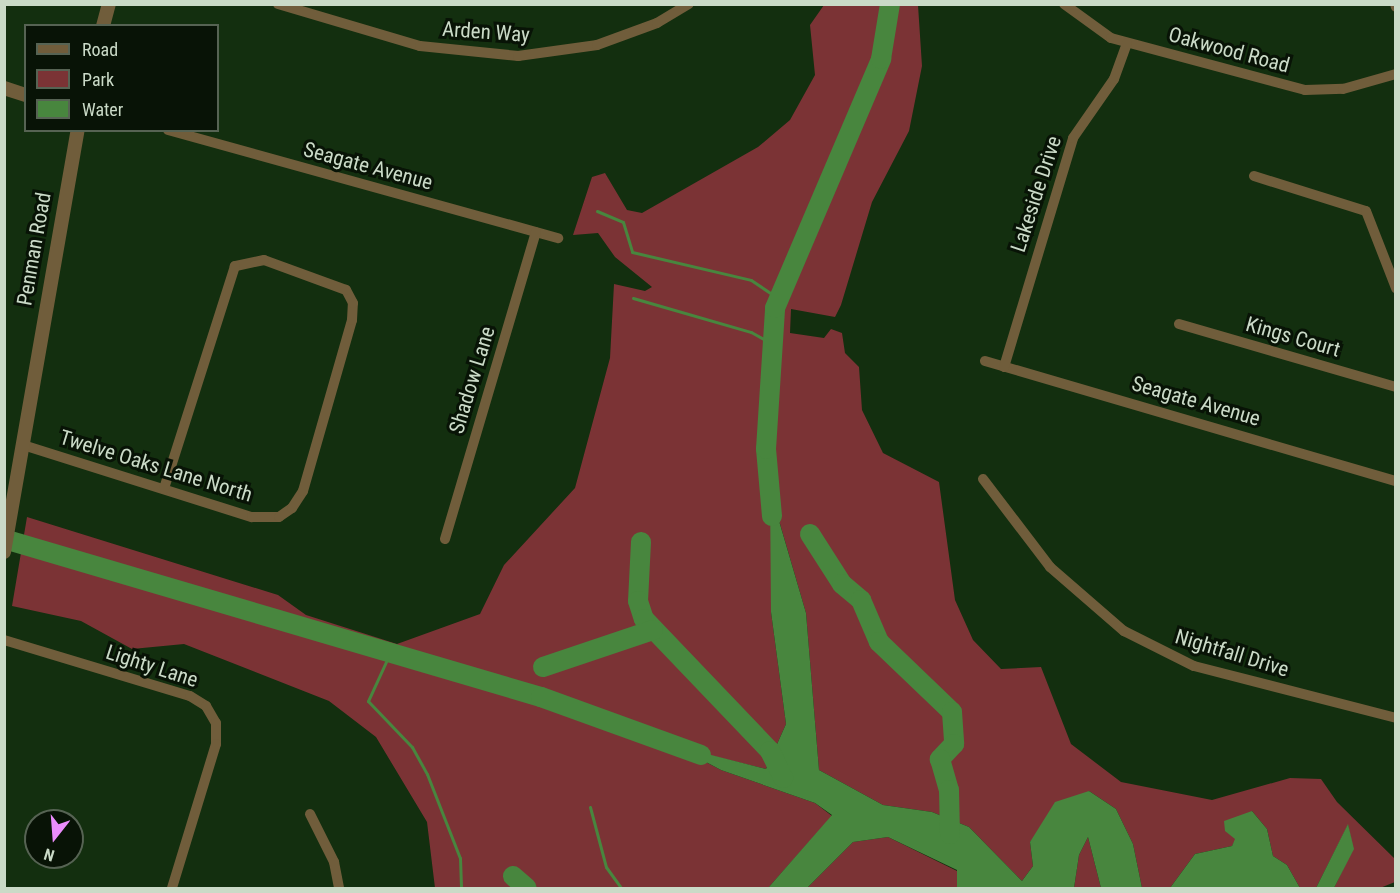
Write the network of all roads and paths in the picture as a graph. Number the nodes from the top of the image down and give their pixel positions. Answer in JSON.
{"nodes":[{"id":1,"x":109,"y":4,"type":"edge"},
{"id":2,"x":689,"y":4,"type":"edge"},
{"id":3,"x":1064,"y":4,"type":"edge"},
{"id":4,"x":279,"y":5,"type":"edge"},
{"id":5,"x":104,"y":24,"type":"edge"},
{"id":6,"x":1127,"y":43,"type":"junction"},
{"id":7,"x":1395,"y":74,"type":"edge"},
{"id":8,"x":4,"y":88,"type":"edge"},
{"id":9,"x":24,"y":94,"type":"edge"},
{"id":10,"x":78,"y":132,"type":"edge"},
{"id":11,"x":175,"y":132,"type":"edge"},
{"id":12,"x":1254,"y":176,"type":"dead end"},
{"id":13,"x":536,"y":232,"type":"junction"},
{"id":14,"x":558,"y":238,"type":"dead end"},
{"id":15,"x":1395,"y":288,"type":"edge"},
{"id":16,"x":1179,"y":324,"type":"dead end"},
{"id":17,"x":985,"y":362,"type":"dead end"},
{"id":18,"x":1004,"y":367,"type":"junction"},
{"id":19,"x":1395,"y":387,"type":"edge"},
{"id":20,"x":23,"y":445,"type":"junction"},
{"id":21,"x":983,"y":479,"type":"dead end"},
{"id":22,"x":1395,"y":481,"type":"edge"},
{"id":23,"x":164,"y":489,"type":"junction"},
{"id":24,"x":446,"y":539,"type":"dead end"},
{"id":25,"x":4,"y":552,"type":"edge"},
{"id":26,"x":4,"y":640,"type":"edge"},
{"id":27,"x":1395,"y":718,"type":"edge"},
{"id":28,"x":310,"y":814,"type":"dead end"},
{"id":29,"x":172,"y":888,"type":"edge"},
{"id":30,"x":339,"y":888,"type":"edge"}],
"edges":[{"from":1,"to":5,"type":"street"},
{"from":2,"to":4,"type":"street","name":"Arden Way"},
{"from":3,"to":6,"type":"street","name":"Oakwood Road"},
{"from":6,"to":7,"type":"street","name":"Oakwood Road"},
{"from":6,"to":18,"type":"street","name":"Lakeside Drive"},
{"from":8,"to":9,"type":"street"},
{"from":10,"to":20,"type":"street","name":"Penman Road"},
{"from":11,"to":13,"type":"street","name":"Seagate Avenue"},
{"from":12,"to":15,"type":"street"},
{"from":13,"to":14,"type":"street","name":"Seagate Avenue"},
{"from":13,"to":24,"type":"street","name":"Shadow Lane"},
{"from":16,"to":19,"type":"street","name":"Kings Court"},
{"from":17,"to":18,"type":"street","name":"Seagate Avenue"},
{"from":18,"to":22,"type":"street","name":"Seagate Avenue"},
{"from":20,"to":23,"type":"street","name":"Twelve Oaks Lane North"},
{"from":20,"to":25,"type":"street","name":"Penman Road"},
{"from":21,"to":27,"type":"street","name":"Nightfall Drive"},
{"from":23,"to":23,"type":"street","name":"Twelve Oaks Lane North"},
{"from":26,"to":29,"type":"street","name":"Lighty Lane"},
{"from":28,"to":30,"type":"street"}]}
